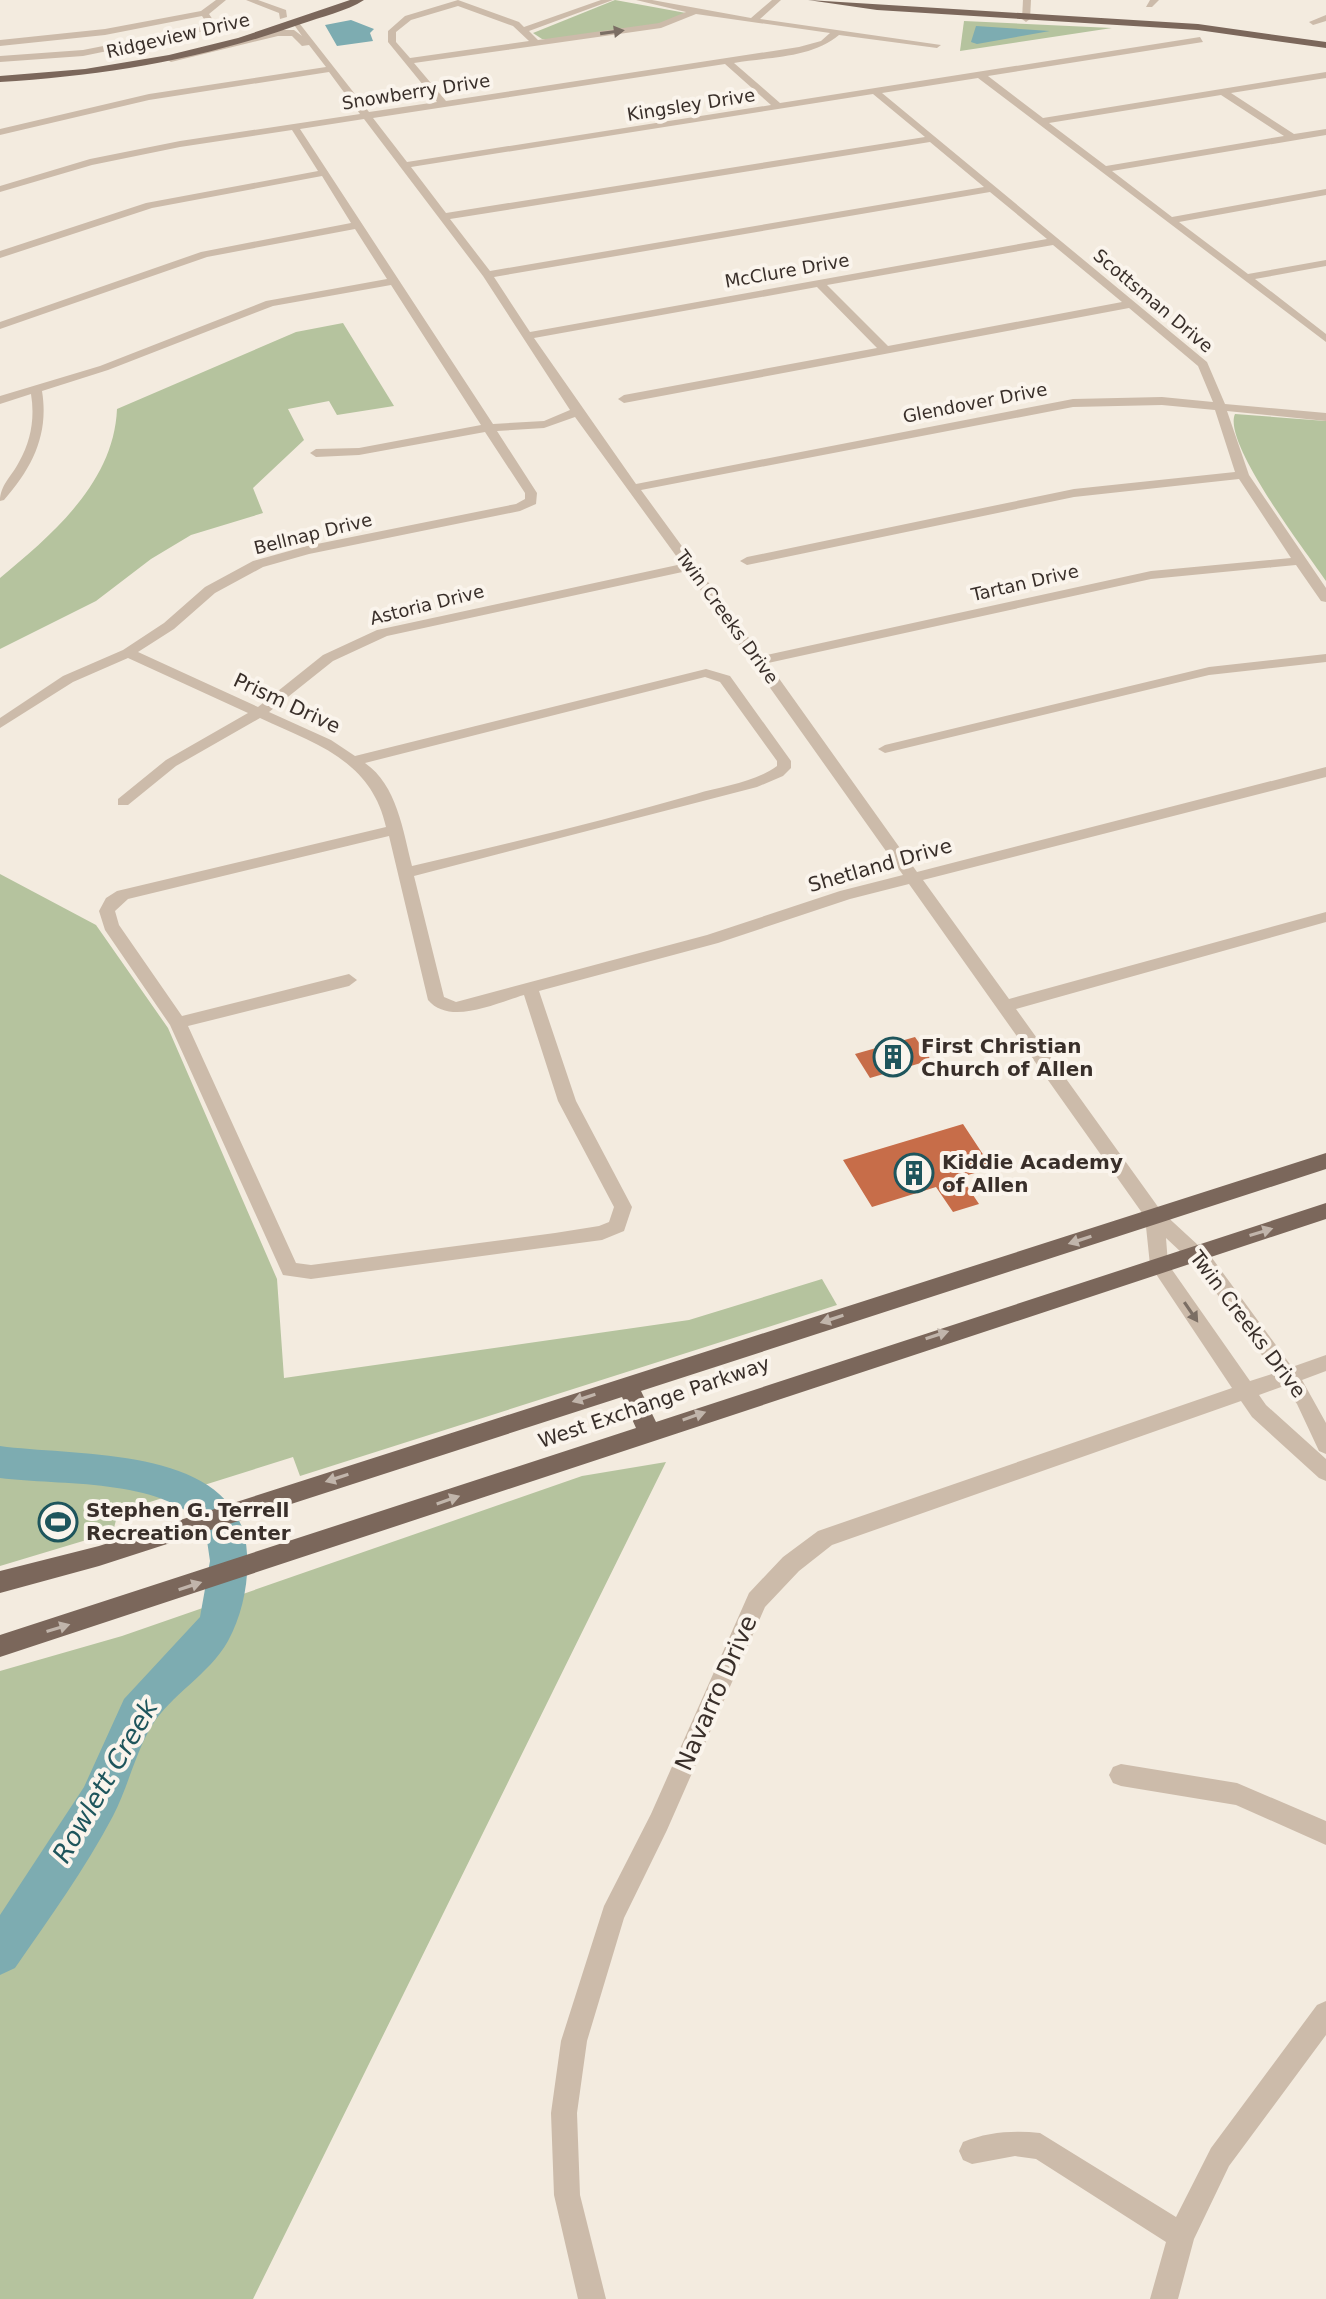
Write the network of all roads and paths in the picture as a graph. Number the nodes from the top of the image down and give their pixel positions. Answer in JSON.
{"nodes":[{"id":1,"x":331,"y":0,"type":"edge"},
{"id":2,"x":359,"y":0,"type":"edge"},
{"id":3,"x":609,"y":0,"type":"edge"},
{"id":4,"x":640,"y":0,"type":"edge"},
{"id":5,"x":760,"y":0,"type":"edge"},
{"id":6,"x":777,"y":0,"type":"edge"},
{"id":7,"x":813,"y":0,"type":"edge"},
{"id":8,"x":868,"y":0,"type":"edge"},
{"id":9,"x":217,"y":1,"type":"edge"},
{"id":10,"x":252,"y":1,"type":"edge"},
{"id":11,"x":1026,"y":10,"type":"edge"},
{"id":12,"x":697,"y":11,"type":"junction"},
{"id":13,"x":204,"y":13,"type":"junction"},
{"id":14,"x":1326,"y":18,"type":"edge"},
{"id":15,"x":289,"y":19,"type":"junction"},
{"id":16,"x":738,"y":19,"type":"junction"},
{"id":17,"x":752,"y":21,"type":"junction"},
{"id":18,"x":1313,"y":22,"type":"dead end"},
{"id":19,"x":523,"y":30,"type":"junction"},
{"id":20,"x":837,"y":32,"type":"junction"},
{"id":21,"x":1326,"y":37,"type":"edge"},
{"id":22,"x":1200,"y":40,"type":"dead end"},
{"id":23,"x":535,"y":42,"type":"junction"},
{"id":24,"x":0,"y":43,"type":"edge"},
{"id":25,"x":937,"y":45,"type":"dead end"},
{"id":26,"x":1326,"y":45,"type":"edge"},
{"id":27,"x":0,"y":59,"type":"edge"},
{"id":28,"x":156,"y":61,"type":"junction"},
{"id":29,"x":408,"y":61,"type":"junction"},
{"id":30,"x":727,"y":61,"type":"junction"},
{"id":31,"x":332,"y":68,"type":"junction"},
{"id":32,"x":0,"y":70,"type":"edge"},
{"id":33,"x":1326,"y":75,"type":"edge"},
{"id":34,"x":982,"y":76,"type":"junction"},
{"id":35,"x":0,"y":79,"type":"edge"},
{"id":36,"x":876,"y":92,"type":"junction"},
{"id":37,"x":1223,"y":92,"type":"junction"},
{"id":38,"x":444,"y":104,"type":"junction"},
{"id":39,"x":779,"y":107,"type":"junction"},
{"id":40,"x":367,"y":115,"type":"junction"},
{"id":41,"x":1042,"y":121,"type":"junction"},
{"id":42,"x":294,"y":126,"type":"junction"},
{"id":43,"x":0,"y":132,"type":"edge"},
{"id":44,"x":1326,"y":132,"type":"edge"},
{"id":45,"x":1293,"y":138,"type":"junction"},
{"id":46,"x":932,"y":139,"type":"junction"},
{"id":47,"x":404,"y":165,"type":"junction"},
{"id":48,"x":1105,"y":169,"type":"junction"},
{"id":49,"x":324,"y":173,"type":"junction"},
{"id":50,"x":0,"y":189,"type":"edge"},
{"id":51,"x":992,"y":189,"type":"junction"},
{"id":52,"x":1326,"y":192,"type":"edge"},
{"id":53,"x":442,"y":217,"type":"junction"},
{"id":54,"x":1171,"y":220,"type":"junction"},
{"id":55,"x":357,"y":225,"type":"junction"},
{"id":56,"x":1055,"y":241,"type":"junction"},
{"id":57,"x":0,"y":255,"type":"edge"},
{"id":58,"x":1326,"y":263,"type":"edge"},
{"id":59,"x":487,"y":275,"type":"junction"},
{"id":60,"x":1245,"y":278,"type":"junction"},
{"id":61,"x":393,"y":281,"type":"junction"},
{"id":62,"x":820,"y":284,"type":"junction"},
{"id":63,"x":1131,"y":304,"type":"junction"},
{"id":64,"x":0,"y":326,"type":"edge"},
{"id":65,"x":525,"y":336,"type":"junction"},
{"id":66,"x":1326,"y":339,"type":"edge"},
{"id":67,"x":884,"y":349,"type":"junction"},
{"id":68,"x":36,"y":390,"type":"junction"},
{"id":69,"x":624,"y":399,"type":"dead end"},
{"id":70,"x":0,"y":400,"type":"edge"},
{"id":71,"x":1221,"y":407,"type":"junction"},
{"id":72,"x":577,"y":411,"type":"junction"},
{"id":73,"x":1326,"y":417,"type":"edge"},
{"id":74,"x":488,"y":428,"type":"junction"},
{"id":75,"x":316,"y":453,"type":"dead end"},
{"id":76,"x":1243,"y":475,"type":"junction"},
{"id":77,"x":634,"y":488,"type":"junction"},
{"id":78,"x":0,"y":497,"type":"edge"},
{"id":79,"x":747,"y":561,"type":"dead end"},
{"id":80,"x":1301,"y":561,"type":"junction"},
{"id":81,"x":691,"y":566,"type":"junction"},
{"id":82,"x":1326,"y":598,"type":"edge"},
{"id":83,"x":128,"y":653,"type":"junction"},
{"id":84,"x":1326,"y":658,"type":"edge"},
{"id":85,"x":759,"y":661,"type":"junction"},
{"id":86,"x":257,"y":713,"type":"junction"},
{"id":87,"x":0,"y":724,"type":"edge"},
{"id":88,"x":885,"y":749,"type":"dead end"},
{"id":89,"x":354,"y":761,"type":"junction"},
{"id":90,"x":1326,"y":772,"type":"edge"},
{"id":91,"x":123,"y":802,"type":"dead end"},
{"id":92,"x":394,"y":830,"type":"junction"},
{"id":93,"x":405,"y":873,"type":"junction"},
{"id":94,"x":913,"y":878,"type":"junction"},
{"id":95,"x":1326,"y":917,"type":"edge"},
{"id":96,"x":349,"y":980,"type":"dead end"},
{"id":97,"x":530,"y":989,"type":"junction"},
{"id":98,"x":1005,"y":1006,"type":"junction"},
{"id":99,"x":447,"y":1007,"type":"joint"},
{"id":100,"x":178,"y":1023,"type":"junction"},
{"id":101,"x":1326,"y":1161,"type":"edge"},
{"id":102,"x":1326,"y":1211,"type":"edge"},
{"id":103,"x":1154,"y":1216,"type":"junction"},
{"id":104,"x":1196,"y":1252,"type":"junction"},
{"id":105,"x":1159,"y":1265,"type":"junction"},
{"id":106,"x":1326,"y":1363,"type":"edge"},
{"id":107,"x":1289,"y":1377,"type":"junction"},
{"id":108,"x":627,"y":1385,"type":"junction"},
{"id":109,"x":1246,"y":1393,"type":"junction"},
{"id":110,"x":649,"y":1431,"type":"junction"},
{"id":111,"x":1326,"y":1445,"type":"edge"},
{"id":112,"x":1326,"y":1472,"type":"edge"},
{"id":113,"x":0,"y":1582,"type":"edge"},
{"id":114,"x":0,"y":1646,"type":"edge"},
{"id":115,"x":1121,"y":1775,"type":"dead end"},
{"id":116,"x":1326,"y":1833,"type":"edge"},
{"id":117,"x":1326,"y":2014,"type":"edge"},
{"id":118,"x":972,"y":2151,"type":"dead end"},
{"id":119,"x":1181,"y":2236,"type":"junction"},
{"id":120,"x":592,"y":2299,"type":"edge"},
{"id":121,"x":1164,"y":2299,"type":"edge"}],
"edges":[{"from":1,"to":15,"type":"main road","name":"Ridgeview Drive"},
{"from":2,"to":15,"type":"main road","name":"Ridgeview Drive"},
{"from":3,"to":19,"type":"street"},
{"from":4,"to":12,"type":"street"},
{"from":5,"to":16,"type":"street"},
{"from":6,"to":17,"type":"street"},
{"from":7,"to":11,"type":"main road"},
{"from":8,"to":11,"type":"main road"},
{"from":9,"to":13,"type":"street"},
{"from":10,"to":15,"type":"street"},
{"from":11,"to":21,"type":"main road"},
{"from":11,"to":26,"type":"main road"},
{"from":12,"to":16,"type":"street"},
{"from":23,"to":12,"type":"street","one_way":true},
{"from":13,"to":24,"type":"street"},
{"from":13,"to":27,"type":"street"},
{"from":14,"to":18,"type":"street"},
{"from":15,"to":28,"type":"main road","name":"Ridgeview Drive"},
{"from":15,"to":31,"type":"street","name":"Twin Creeks Drive"},
{"from":15,"to":32,"type":"main road","name":"Ridgeview Drive"},
{"from":16,"to":17,"type":"street"},
{"from":17,"to":20,"type":"street"},
{"from":19,"to":23,"type":"street"},
{"from":19,"to":29,"type":"street"},
{"from":20,"to":25,"type":"street"},
{"from":20,"to":30,"type":"street","name":"Snowberry Drive"},
{"from":22,"to":34,"type":"street","name":"Kingsley Drive"},
{"from":23,"to":29,"type":"street"},
{"from":28,"to":31,"type":"street"},
{"from":28,"to":35,"type":"main road","name":"Ridgeview Drive"},
{"from":29,"to":38,"type":"street"},
{"from":30,"to":38,"type":"street","name":"Snowberry Drive"},
{"from":30,"to":39,"type":"street"},
{"from":31,"to":40,"type":"street","name":"Twin Creeks Drive"},
{"from":31,"to":43,"type":"street"},
{"from":33,"to":37,"type":"street"},
{"from":34,"to":36,"type":"street","name":"Kingsley Drive"},
{"from":34,"to":41,"type":"street"},
{"from":36,"to":39,"type":"street","name":"Kingsley Drive"},
{"from":36,"to":46,"type":"street","name":"Scottsman Drive"},
{"from":37,"to":41,"type":"street"},
{"from":37,"to":45,"type":"street"},
{"from":38,"to":40,"type":"street","name":"Snowberry Drive"},
{"from":39,"to":47,"type":"street","name":"Kingsley Drive"},
{"from":40,"to":42,"type":"street","name":"Snowberry Drive"},
{"from":40,"to":47,"type":"street","name":"Twin Creeks Drive"},
{"from":41,"to":48,"type":"street"},
{"from":42,"to":49,"type":"street"},
{"from":42,"to":50,"type":"street","name":"Snowberry Drive"},
{"from":44,"to":45,"type":"street"},
{"from":45,"to":48,"type":"street"},
{"from":46,"to":51,"type":"street","name":"Scottsman Drive"},
{"from":46,"to":53,"type":"street"},
{"from":47,"to":53,"type":"street","name":"Twin Creeks Drive"},
{"from":48,"to":54,"type":"street"},
{"from":49,"to":55,"type":"street"},
{"from":49,"to":57,"type":"street"},
{"from":51,"to":56,"type":"street","name":"Scottsman Drive"},
{"from":51,"to":59,"type":"street"},
{"from":52,"to":54,"type":"street"},
{"from":53,"to":59,"type":"street","name":"Twin Creeks Drive"},
{"from":54,"to":60,"type":"street"},
{"from":55,"to":61,"type":"street"},
{"from":55,"to":64,"type":"street"},
{"from":56,"to":62,"type":"street","name":"McClure Drive"},
{"from":56,"to":63,"type":"street","name":"Scottsman Drive"},
{"from":58,"to":60,"type":"street"},
{"from":59,"to":65,"type":"street","name":"Twin Creeks Drive"},
{"from":60,"to":66,"type":"street"},
{"from":61,"to":68,"type":"street"},
{"from":61,"to":74,"type":"street"},
{"from":62,"to":65,"type":"street","name":"McClure Drive"},
{"from":62,"to":67,"type":"street"},
{"from":63,"to":67,"type":"street"},
{"from":63,"to":71,"type":"street","name":"Scottsman Drive"},
{"from":65,"to":72,"type":"street","name":"Twin Creeks Drive"},
{"from":67,"to":69,"type":"street"},
{"from":68,"to":70,"type":"street"},
{"from":68,"to":78,"type":"street"},
{"from":71,"to":73,"type":"street","name":"Glendover Drive"},
{"from":71,"to":76,"type":"street","name":"Scottsman Drive"},
{"from":71,"to":77,"type":"street","name":"Glendover Drive"},
{"from":72,"to":74,"type":"street"},
{"from":72,"to":77,"type":"street","name":"Twin Creeks Drive"},
{"from":74,"to":75,"type":"street"},
{"from":74,"to":83,"type":"street","name":"Bellnap Drive"},
{"from":76,"to":79,"type":"street"},
{"from":76,"to":80,"type":"street","name":"Scottsman Drive"},
{"from":77,"to":81,"type":"street","name":"Twin Creeks Drive"},
{"from":80,"to":82,"type":"street","name":"Scottsman Drive"},
{"from":80,"to":85,"type":"street","name":"Tartan Drive"},
{"from":81,"to":85,"type":"street","name":"Twin Creeks Drive"},
{"from":81,"to":86,"type":"street","name":"Astoria Drive"},
{"from":83,"to":86,"type":"street","name":"Prism Drive"},
{"from":83,"to":87,"type":"street","name":"Bellnap Drive"},
{"from":84,"to":88,"type":"street"},
{"from":85,"to":94,"type":"street","name":"Twin Creeks Drive"},
{"from":86,"to":89,"type":"street","name":"Prism Drive"},
{"from":86,"to":91,"type":"street","name":"Astoria Drive"},
{"from":89,"to":92,"type":"street","name":"Prism Drive"},
{"from":89,"to":93,"type":"street"},
{"from":90,"to":94,"type":"street","name":"Shetland Drive"},
{"from":92,"to":93,"type":"street","name":"Prism Drive"},
{"from":92,"to":100,"type":"street"},
{"from":93,"to":99,"type":"street","name":"Prism Drive"},
{"from":94,"to":97,"type":"street","name":"Shetland Drive"},
{"from":94,"to":98,"type":"street","name":"Twin Creeks Drive"},
{"from":95,"to":98,"type":"street"},
{"from":96,"to":100,"type":"street"},
{"from":97,"to":99,"type":"street","name":"Shetland Drive"},
{"from":97,"to":100,"type":"street"},
{"from":98,"to":103,"type":"street","name":"Twin Creeks Drive"},
{"from":101,"to":103,"type":"main road","name":"West Exchange Parkway"},
{"from":104,"to":102,"type":"main road","name":"West Exchange Parkway","one_way":true},
{"from":103,"to":104,"type":"street","name":"Twin Creeks Drive"},
{"from":103,"to":105,"type":"street","name":"Twin Creeks Drive"},
{"from":103,"to":108,"type":"main road","name":"West Exchange Parkway","one_way":true},
{"from":104,"to":105,"type":"main road","name":"West Exchange Parkway"},
{"from":104,"to":107,"type":"street","name":"Twin Creeks Drive"},
{"from":105,"to":109,"type":"street","name":"Twin Creeks Drive","one_way":true},
{"from":110,"to":105,"type":"main road","name":"West Exchange Parkway","one_way":true},
{"from":106,"to":107,"type":"street","name":"Navarro Drive"},
{"from":107,"to":109,"type":"street","name":"Navarro Drive"},
{"from":107,"to":111,"type":"street","name":"Twin Creeks Drive"},
{"from":108,"to":110,"type":"main road"},
{"from":108,"to":113,"type":"main road","name":"West Exchange Parkway","one_way":true},
{"from":109,"to":112,"type":"street","name":"Twin Creeks Drive"},
{"from":109,"to":120,"type":"street","name":"Navarro Drive"},
{"from":114,"to":110,"type":"main road","name":"West Exchange Parkway","one_way":true},
{"from":115,"to":116,"type":"street"},
{"from":117,"to":119,"type":"street"},
{"from":118,"to":119,"type":"street"},
{"from":119,"to":121,"type":"street"}]}
